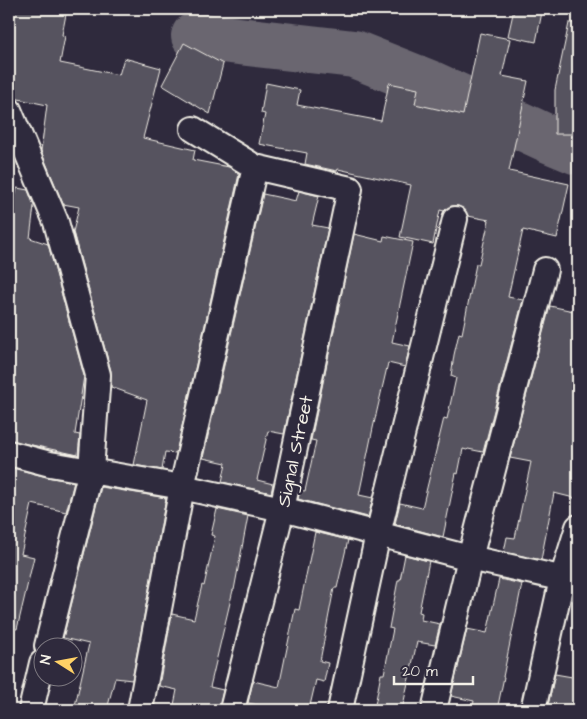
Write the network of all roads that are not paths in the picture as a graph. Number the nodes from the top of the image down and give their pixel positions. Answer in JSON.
{"nodes":[{"id":1,"x":9,"y":110,"type":"edge"},
{"id":2,"x":193,"y":129,"type":"dead end"},
{"id":3,"x":254,"y":167,"type":"junction"},
{"id":4,"x":455,"y":219,"type":"dead end"},
{"id":5,"x":545,"y":270,"type":"dead end"},
{"id":6,"x":9,"y":453,"type":"edge"},
{"id":7,"x":91,"y":470,"type":"junction"},
{"id":8,"x":182,"y":487,"type":"junction"},
{"id":9,"x":282,"y":509,"type":"junction"},
{"id":10,"x":578,"y":527,"type":"edge"},
{"id":11,"x":378,"y":534,"type":"junction"},
{"id":12,"x":470,"y":558,"type":"junction"},
{"id":13,"x":570,"y":581,"type":"edge"},
{"id":14,"x":50,"y":636,"type":"edge"},
{"id":15,"x":37,"y":686,"type":"edge"},
{"id":16,"x":31,"y":710,"type":"edge"},
{"id":17,"x":140,"y":710,"type":"edge"},
{"id":18,"x":232,"y":710,"type":"edge"},
{"id":19,"x":340,"y":710,"type":"edge"},
{"id":20,"x":434,"y":710,"type":"edge"},
{"id":21,"x":533,"y":710,"type":"edge"}],
"edges":[{"from":1,"to":7,"type":"street"},
{"from":2,"to":3,"type":"street"},
{"from":3,"to":8,"type":"street"},
{"from":3,"to":9,"type":"street","name":"Signal Street"},
{"from":4,"to":11,"type":"street"},
{"from":5,"to":12,"type":"street"},
{"from":6,"to":7,"type":"street"},
{"from":7,"to":8,"type":"street"},
{"from":7,"to":14,"type":"street"},
{"from":8,"to":9,"type":"street"},
{"from":8,"to":17,"type":"street"},
{"from":9,"to":11,"type":"street"},
{"from":9,"to":18,"type":"street","name":"Signal Street"},
{"from":10,"to":13,"type":"street"},
{"from":11,"to":12,"type":"street"},
{"from":11,"to":19,"type":"street"},
{"from":12,"to":13,"type":"street"},
{"from":12,"to":20,"type":"street"},
{"from":13,"to":21,"type":"street"},
{"from":15,"to":16,"type":"street"}]}
